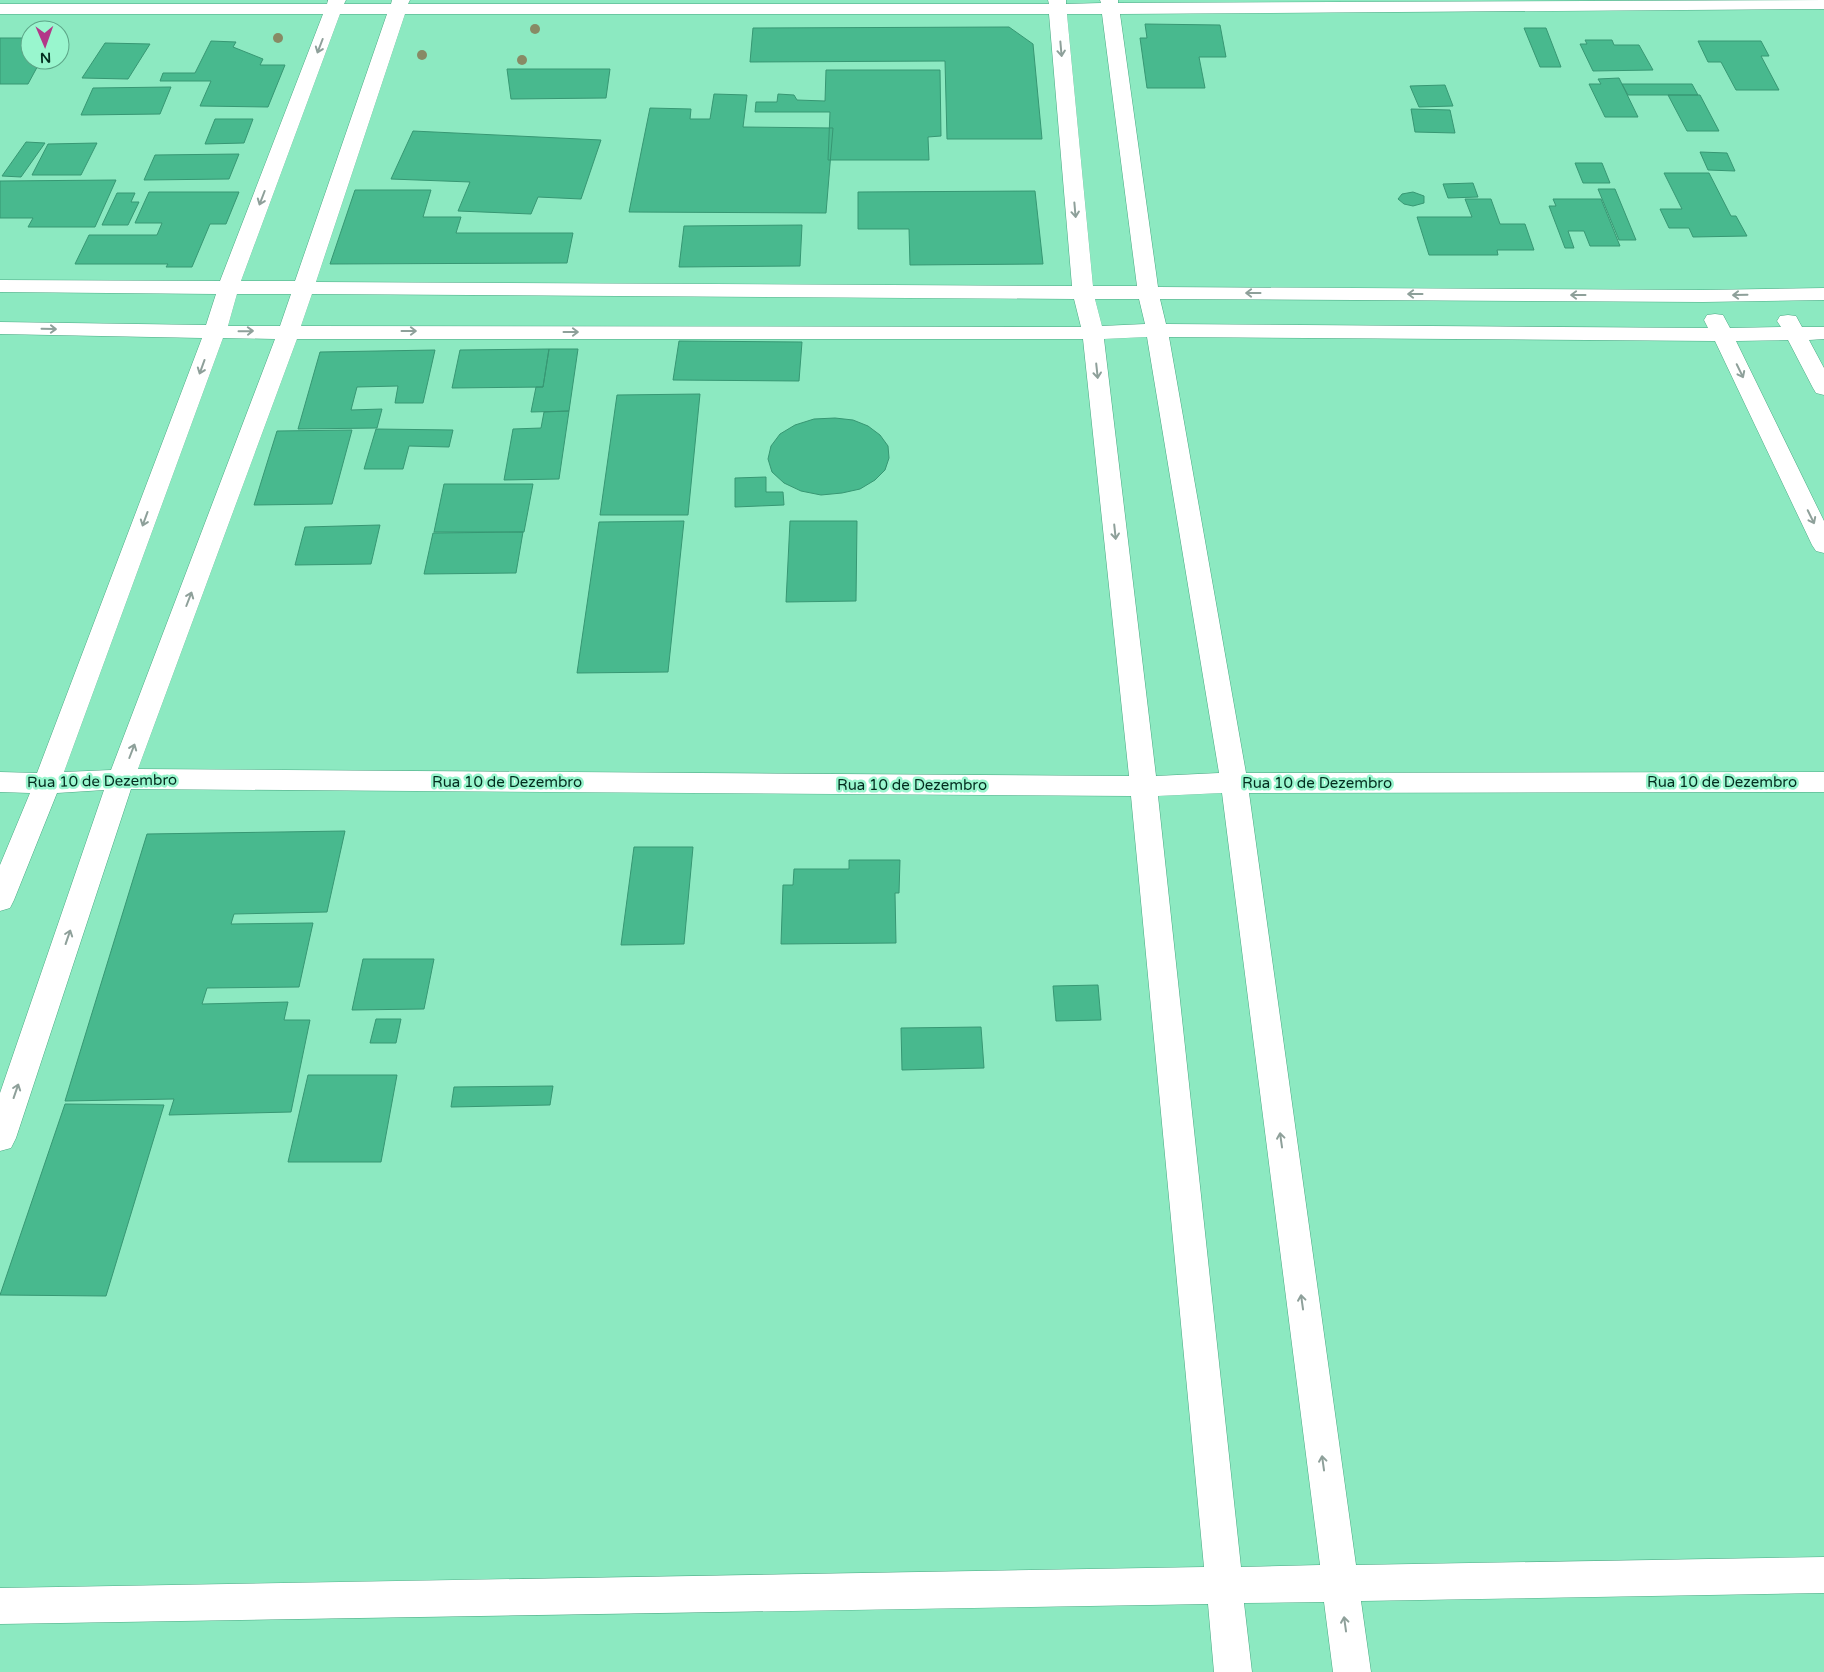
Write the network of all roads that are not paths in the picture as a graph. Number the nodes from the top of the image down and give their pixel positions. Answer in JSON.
{"nodes":[{"id":1,"x":1057,"y":4,"type":"edge"},
{"id":2,"x":1109,"y":4,"type":"edge"},
{"id":3,"x":1824,"y":4,"type":"edge"},
{"id":4,"x":336,"y":5,"type":"edge"},
{"id":5,"x":399,"y":5,"type":"edge"},
{"id":6,"x":0,"y":9,"type":"edge"},
{"id":7,"x":0,"y":286,"type":"edge"},
{"id":8,"x":228,"y":288,"type":"junction"},
{"id":9,"x":303,"y":289,"type":"junction"},
{"id":10,"x":1083,"y":293,"type":"junction"},
{"id":11,"x":1148,"y":293,"type":"junction"},
{"id":12,"x":1774,"y":294,"type":"junction"},
{"id":13,"x":1824,"y":294,"type":"edge"},
{"id":14,"x":1703,"y":296,"type":"junction"},
{"id":15,"x":0,"y":328,"type":"edge"},
{"id":16,"x":1157,"y":330,"type":"junction"},
{"id":17,"x":289,"y":331,"type":"junction"},
{"id":18,"x":215,"y":332,"type":"junction"},
{"id":19,"x":1093,"y":333,"type":"junction"},
{"id":20,"x":1795,"y":333,"type":"junction"},
{"id":21,"x":1824,"y":333,"type":"edge"},
{"id":22,"x":1723,"y":335,"type":"junction"},
{"id":23,"x":1824,"y":388,"type":"edge"},
{"id":24,"x":1824,"y":545,"type":"edge"},
{"id":25,"x":121,"y":779,"type":"junction"},
{"id":26,"x":0,"y":782,"type":"edge"},
{"id":27,"x":1824,"y":782,"type":"edge"},
{"id":28,"x":47,"y":783,"type":"junction"},
{"id":29,"x":1234,"y":783,"type":"junction"},
{"id":30,"x":1144,"y":786,"type":"junction"},
{"id":31,"x":0,"y":900,"type":"edge"},
{"id":32,"x":0,"y":1138,"type":"edge"},
{"id":33,"x":1824,"y":1575,"type":"edge"},
{"id":34,"x":1340,"y":1585,"type":"junction"},
{"id":35,"x":1224,"y":1586,"type":"junction"},
{"id":36,"x":0,"y":1606,"type":"edge"},
{"id":37,"x":1233,"y":1672,"type":"edge"},
{"id":38,"x":1352,"y":1672,"type":"edge"}],
"edges":[{"from":1,"to":2,"type":"street"},
{"from":1,"to":5,"type":"street"},
{"from":1,"to":10,"type":"street","one_way":true},
{"from":2,"to":3,"type":"street"},
{"from":2,"to":11,"type":"street"},
{"from":4,"to":5,"type":"street"},
{"from":4,"to":6,"type":"street"},
{"from":4,"to":8,"type":"street","one_way":true},
{"from":5,"to":9,"type":"street"},
{"from":7,"to":8,"type":"street"},
{"from":8,"to":9,"type":"street"},
{"from":8,"to":18,"type":"street"},
{"from":9,"to":10,"type":"street"},
{"from":9,"to":17,"type":"street"},
{"from":10,"to":11,"type":"street"},
{"from":10,"to":19,"type":"street"},
{"from":14,"to":11,"type":"street","one_way":true},
{"from":11,"to":16,"type":"street"},
{"from":12,"to":13,"type":"street"},
{"from":12,"to":14,"type":"street","one_way":true},
{"from":12,"to":20,"type":"street"},
{"from":14,"to":22,"type":"street"},
{"from":15,"to":18,"type":"street","one_way":true},
{"from":16,"to":19,"type":"street"},
{"from":16,"to":22,"type":"street"},
{"from":16,"to":29,"type":"street"},
{"from":18,"to":17,"type":"street","one_way":true},
{"from":17,"to":19,"type":"street","one_way":true},
{"from":25,"to":17,"type":"street","one_way":true},
{"from":18,"to":28,"type":"street","one_way":true},
{"from":19,"to":30,"type":"street","one_way":true},
{"from":20,"to":21,"type":"street"},
{"from":20,"to":22,"type":"street"},
{"from":20,"to":23,"type":"street"},
{"from":22,"to":24,"type":"street","one_way":true},
{"from":25,"to":28,"type":"street","name":"Rua 10 de Dezembro"},
{"from":25,"to":30,"type":"street","name":"Rua 10 de Dezembro"},
{"from":32,"to":25,"type":"street","one_way":true},
{"from":26,"to":28,"type":"street","name":"Rua 10 de Dezembro"},
{"from":27,"to":29,"type":"street","name":"Rua 10 de Dezembro"},
{"from":28,"to":31,"type":"street"},
{"from":29,"to":30,"type":"street","name":"Rua 10 de Dezembro"},
{"from":34,"to":29,"type":"street","one_way":true},
{"from":30,"to":35,"type":"street"},
{"from":33,"to":34,"type":"street"},
{"from":34,"to":35,"type":"street"},
{"from":38,"to":34,"type":"street","one_way":true},
{"from":35,"to":36,"type":"street"},
{"from":35,"to":37,"type":"street"}]}
